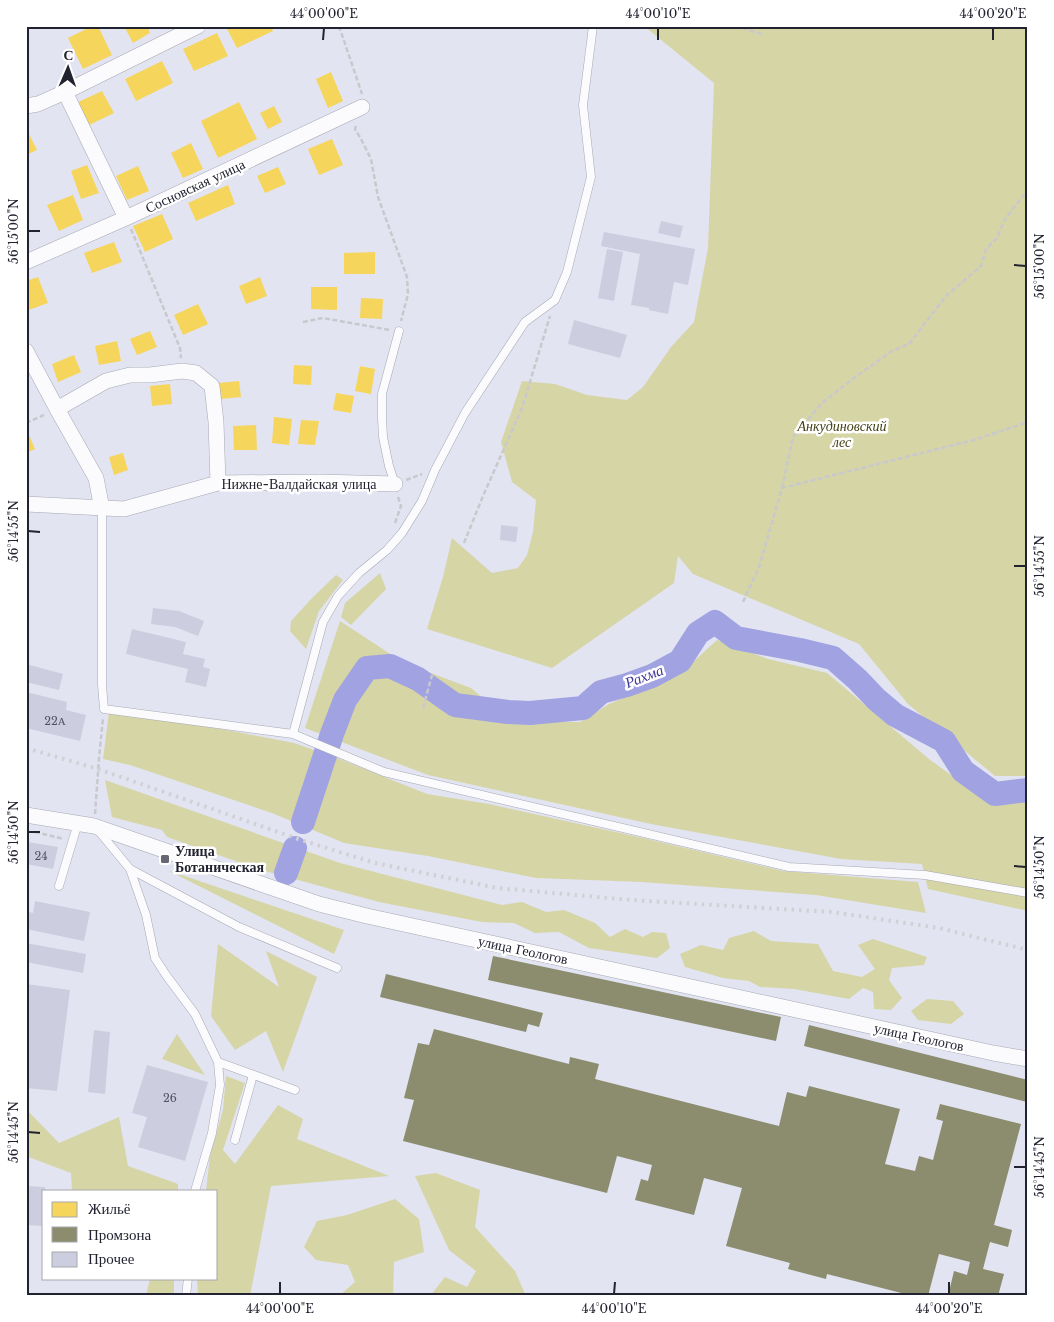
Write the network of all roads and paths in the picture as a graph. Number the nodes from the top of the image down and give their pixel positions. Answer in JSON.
{"nodes":[{"id":1,"x":198,"y":26,"type":"edge"},
{"id":2,"x":339,"y":26,"type":"edge"},
{"id":3,"x":593,"y":26,"type":"edge"},
{"id":4,"x":735,"y":26,"type":"edge"},
{"id":5,"x":762,"y":34,"type":"dead end"},
{"id":6,"x":65,"y":92,"type":"junction"},
{"id":7,"x":26,"y":106,"type":"edge"},
{"id":8,"x":362,"y":107,"type":"junction"},
{"id":9,"x":1028,"y":192,"type":"edge"},
{"id":10,"x":126,"y":218,"type":"junction"},
{"id":11,"x":26,"y":262,"type":"edge"},
{"id":12,"x":555,"y":300,"type":"junction"},
{"id":13,"x":303,"y":322,"type":"dead end"},
{"id":14,"x":399,"y":331,"type":"junction"},
{"id":15,"x":26,"y":351,"type":"edge"},
{"id":16,"x":182,"y":370,"type":"junction"},
{"id":17,"x":57,"y":408,"type":"junction"},
{"id":18,"x":1028,"y":422,"type":"edge"},
{"id":19,"x":26,"y":424,"type":"edge"},
{"id":20,"x":435,"y":470,"type":"junction"},
{"id":21,"x":218,"y":482,"type":"junction"},
{"id":22,"x":394,"y":484,"type":"junction"},
{"id":23,"x":782,"y":488,"type":"junction"},
{"id":24,"x":26,"y":504,"type":"edge"},
{"id":25,"x":102,"y":508,"type":"junction"},
{"id":26,"x":394,"y":526,"type":"dead end"},
{"id":27,"x":464,"y":543,"type":"dead end"},
{"id":28,"x":743,"y":602,"type":"dead end"},
{"id":29,"x":432,"y":675,"type":"dead end"},
{"id":30,"x":423,"y":708,"type":"dead end"},
{"id":31,"x":104,"y":709,"type":"junction"},
{"id":32,"x":293,"y":734,"type":"junction"},
{"id":33,"x":26,"y":815,"type":"edge"},
{"id":34,"x":78,"y":823,"type":"junction"},
{"id":35,"x":94,"y":826,"type":"junction"},
{"id":36,"x":34,"y":832,"type":"dead end"},
{"id":37,"x":73,"y":841,"type":"junction"},
{"id":38,"x":130,"y":869,"type":"junction"},
{"id":39,"x":59,"y":886,"type":"dead end"},
{"id":40,"x":1028,"y":893,"type":"edge"},
{"id":41,"x":336,"y":968,"type":"dead end"},
{"id":42,"x":1028,"y":1058,"type":"edge"},
{"id":43,"x":218,"y":1062,"type":"junction"},
{"id":44,"x":253,"y":1075,"type":"junction"},
{"id":45,"x":295,"y":1090,"type":"dead end"},
{"id":46,"x":235,"y":1140,"type":"dead end"},
{"id":47,"x":195,"y":1190,"type":"edge"},
{"id":48,"x":188,"y":1280,"type":"edge"},
{"id":49,"x":186,"y":1296,"type":"edge"}],
"edges":[{"from":1,"to":6,"type":"street"},
{"from":2,"to":8,"type":"path"},
{"from":3,"to":12,"type":"lane"},
{"from":4,"to":5,"type":"path"},
{"from":6,"to":7,"type":"street"},
{"from":6,"to":10,"type":"street"},
{"from":8,"to":10,"type":"street","name":"Сосновская улица"},
{"from":8,"to":14,"type":"path"},
{"from":9,"to":23,"type":"path"},
{"from":10,"to":11,"type":"street","name":"Сосновская улица"},
{"from":10,"to":16,"type":"path"},
{"from":12,"to":20,"type":"lane"},
{"from":12,"to":27,"type":"path"},
{"from":13,"to":14,"type":"path"},
{"from":14,"to":22,"type":"lane"},
{"from":15,"to":17,"type":"street"},
{"from":16,"to":17,"type":"street"},
{"from":16,"to":21,"type":"street"},
{"from":17,"to":19,"type":"path"},
{"from":17,"to":25,"type":"street"},
{"from":18,"to":23,"type":"path"},
{"from":20,"to":22,"type":"path"},
{"from":20,"to":32,"type":"lane"},
{"from":21,"to":22,"type":"street","name":"Нижне-Валдайская улица"},
{"from":21,"to":25,"type":"street","name":"Нижне-Валдайская улица"},
{"from":22,"to":26,"type":"path"},
{"from":23,"to":28,"type":"path"},
{"from":24,"to":25,"type":"street","name":"Нижне-Валдайская улица"},
{"from":25,"to":31,"type":"lane"},
{"from":29,"to":30,"type":"path"},
{"from":31,"to":32,"type":"lane"},
{"from":31,"to":35,"type":"path"},
{"from":32,"to":40,"type":"lane"},
{"from":33,"to":34,"type":"street","name":"улица Геологов"},
{"from":34,"to":35,"type":"street","name":"улица Геологов"},
{"from":34,"to":37,"type":"lane"},
{"from":35,"to":38,"type":"lane"},
{"from":35,"to":42,"type":"street","name":"улица Геологов"},
{"from":36,"to":37,"type":"path"},
{"from":37,"to":39,"type":"lane"},
{"from":38,"to":41,"type":"lane"},
{"from":38,"to":43,"type":"lane"},
{"from":43,"to":44,"type":"lane"},
{"from":43,"to":47,"type":"lane"},
{"from":44,"to":45,"type":"lane"},
{"from":44,"to":46,"type":"lane"},
{"from":48,"to":49,"type":"lane"}]}
